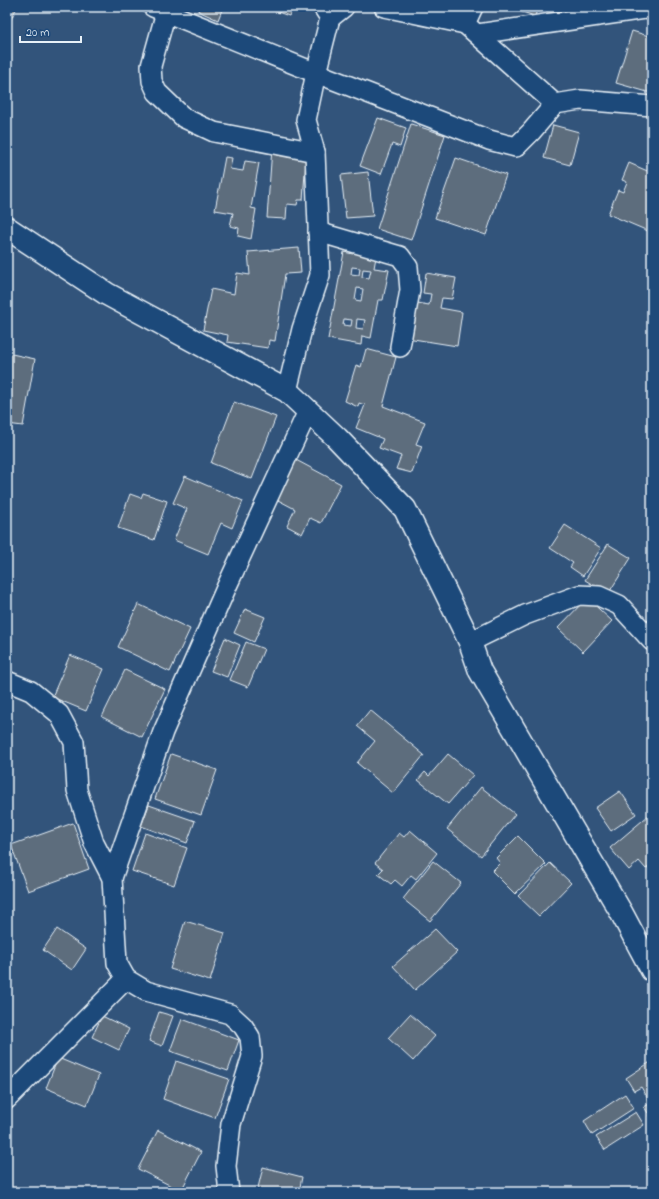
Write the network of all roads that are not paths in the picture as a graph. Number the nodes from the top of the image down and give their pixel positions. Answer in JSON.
{"nodes":[{"id":1,"x":384,"y":7,"type":"edge"},
{"id":2,"x":446,"y":7,"type":"edge"},
{"id":3,"x":473,"y":7,"type":"edge"},
{"id":4,"x":159,"y":10,"type":"edge"},
{"id":5,"x":652,"y":10,"type":"edge"},
{"id":6,"x":332,"y":11,"type":"edge"},
{"id":7,"x":472,"y":29,"type":"junction"},
{"id":8,"x":316,"y":73,"type":"junction"},
{"id":9,"x":555,"y":104,"type":"junction"},
{"id":10,"x":652,"y":106,"type":"edge"},
{"id":11,"x":315,"y":152,"type":"junction"},
{"id":12,"x":7,"y":228,"type":"edge"},
{"id":13,"x":318,"y":232,"type":"junction"},
{"id":14,"x":400,"y":347,"type":"dead end"},
{"id":15,"x":287,"y":391,"type":"junction"},
{"id":16,"x":308,"y":411,"type":"junction"},
{"id":17,"x":652,"y":641,"type":"edge"},
{"id":18,"x":470,"y":642,"type":"junction"},
{"id":19,"x":7,"y":681,"type":"edge"},
{"id":20,"x":112,"y":878,"type":"junction"},
{"id":21,"x":652,"y":970,"type":"edge"},
{"id":22,"x":126,"y":979,"type":"junction"},
{"id":23,"x":7,"y":1099,"type":"edge"},
{"id":24,"x":229,"y":1192,"type":"edge"}],
"edges":[{"from":1,"to":7,"type":"street"},
{"from":2,"to":7,"type":"street"},
{"from":3,"to":7,"type":"street"},
{"from":4,"to":8,"type":"street"},
{"from":4,"to":11,"type":"street"},
{"from":5,"to":7,"type":"street"},
{"from":6,"to":8,"type":"street"},
{"from":7,"to":9,"type":"street"},
{"from":8,"to":9,"type":"street"},
{"from":8,"to":11,"type":"street"},
{"from":9,"to":10,"type":"street"},
{"from":11,"to":13,"type":"street"},
{"from":12,"to":15,"type":"main road"},
{"from":13,"to":14,"type":"street"},
{"from":13,"to":15,"type":"street"},
{"from":15,"to":16,"type":"main road"},
{"from":16,"to":18,"type":"main road"},
{"from":16,"to":20,"type":"street"},
{"from":17,"to":18,"type":"street"},
{"from":18,"to":21,"type":"main road"},
{"from":19,"to":20,"type":"street"},
{"from":20,"to":22,"type":"street"},
{"from":22,"to":23,"type":"street"},
{"from":22,"to":24,"type":"street"}]}
